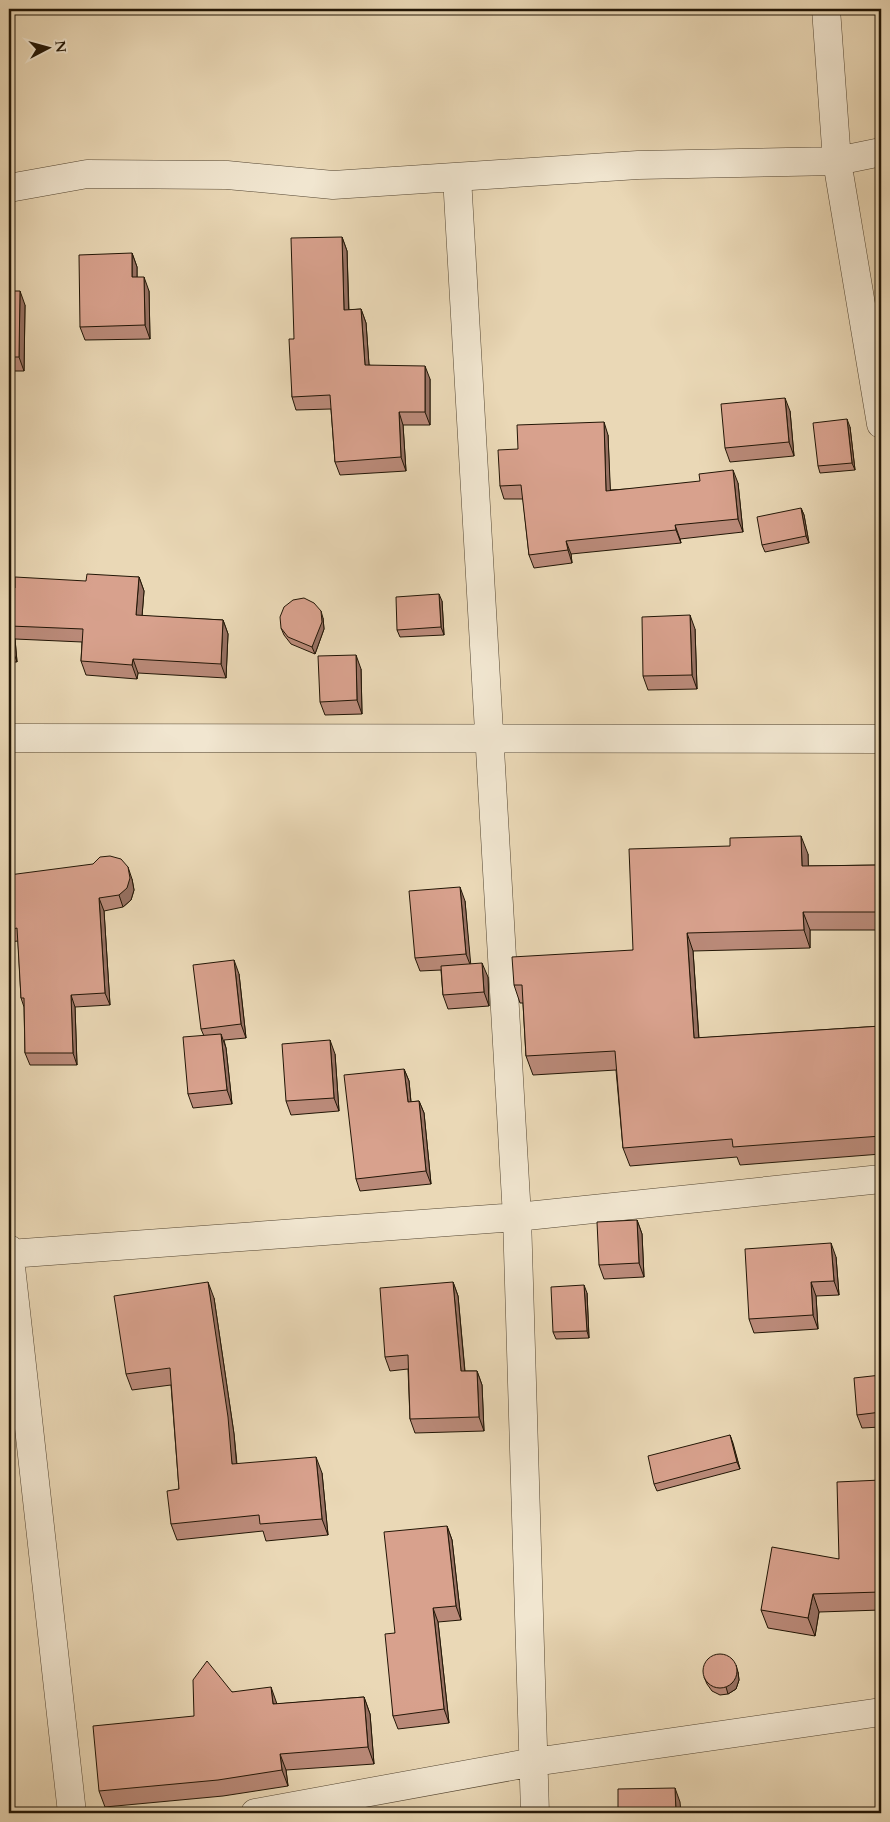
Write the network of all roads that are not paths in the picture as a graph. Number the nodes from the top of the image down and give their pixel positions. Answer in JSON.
{"nodes":[{"id":1,"x":826,"y":9,"type":"edge"},
{"id":2,"x":881,"y":152,"type":"edge"},
{"id":3,"x":836,"y":161,"type":"junction"},
{"id":4,"x":457,"y":177,"type":"junction"},
{"id":5,"x":9,"y":188,"type":"edge"},
{"id":6,"x":881,"y":424,"type":"edge"},
{"id":7,"x":9,"y":738,"type":"edge"},
{"id":8,"x":489,"y":738,"type":"junction"},
{"id":9,"x":881,"y":739,"type":"edge"},
{"id":10,"x":881,"y":1179,"type":"edge"},
{"id":11,"x":516,"y":1217,"type":"junction"},
{"id":12,"x":9,"y":1249,"type":"edge"},
{"id":13,"x":9,"y":1254,"type":"edge"},
{"id":14,"x":881,"y":1712,"type":"edge"},
{"id":15,"x":534,"y":1762,"type":"junction"},
{"id":16,"x":72,"y":1813,"type":"edge"},
{"id":17,"x":255,"y":1813,"type":"edge"},
{"id":18,"x":535,"y":1813,"type":"edge"}],
"edges":[{"from":1,"to":3,"type":"street"},
{"from":2,"to":3,"type":"street"},
{"from":3,"to":4,"type":"street"},
{"from":3,"to":6,"type":"street"},
{"from":4,"to":5,"type":"street"},
{"from":4,"to":8,"type":"street"},
{"from":7,"to":8,"type":"street"},
{"from":8,"to":9,"type":"street"},
{"from":8,"to":11,"type":"street"},
{"from":10,"to":11,"type":"street"},
{"from":11,"to":13,"type":"street"},
{"from":11,"to":15,"type":"street"},
{"from":12,"to":13,"type":"street"},
{"from":13,"to":16,"type":"street"},
{"from":14,"to":15,"type":"street"},
{"from":15,"to":17,"type":"street"},
{"from":15,"to":18,"type":"street"}]}
